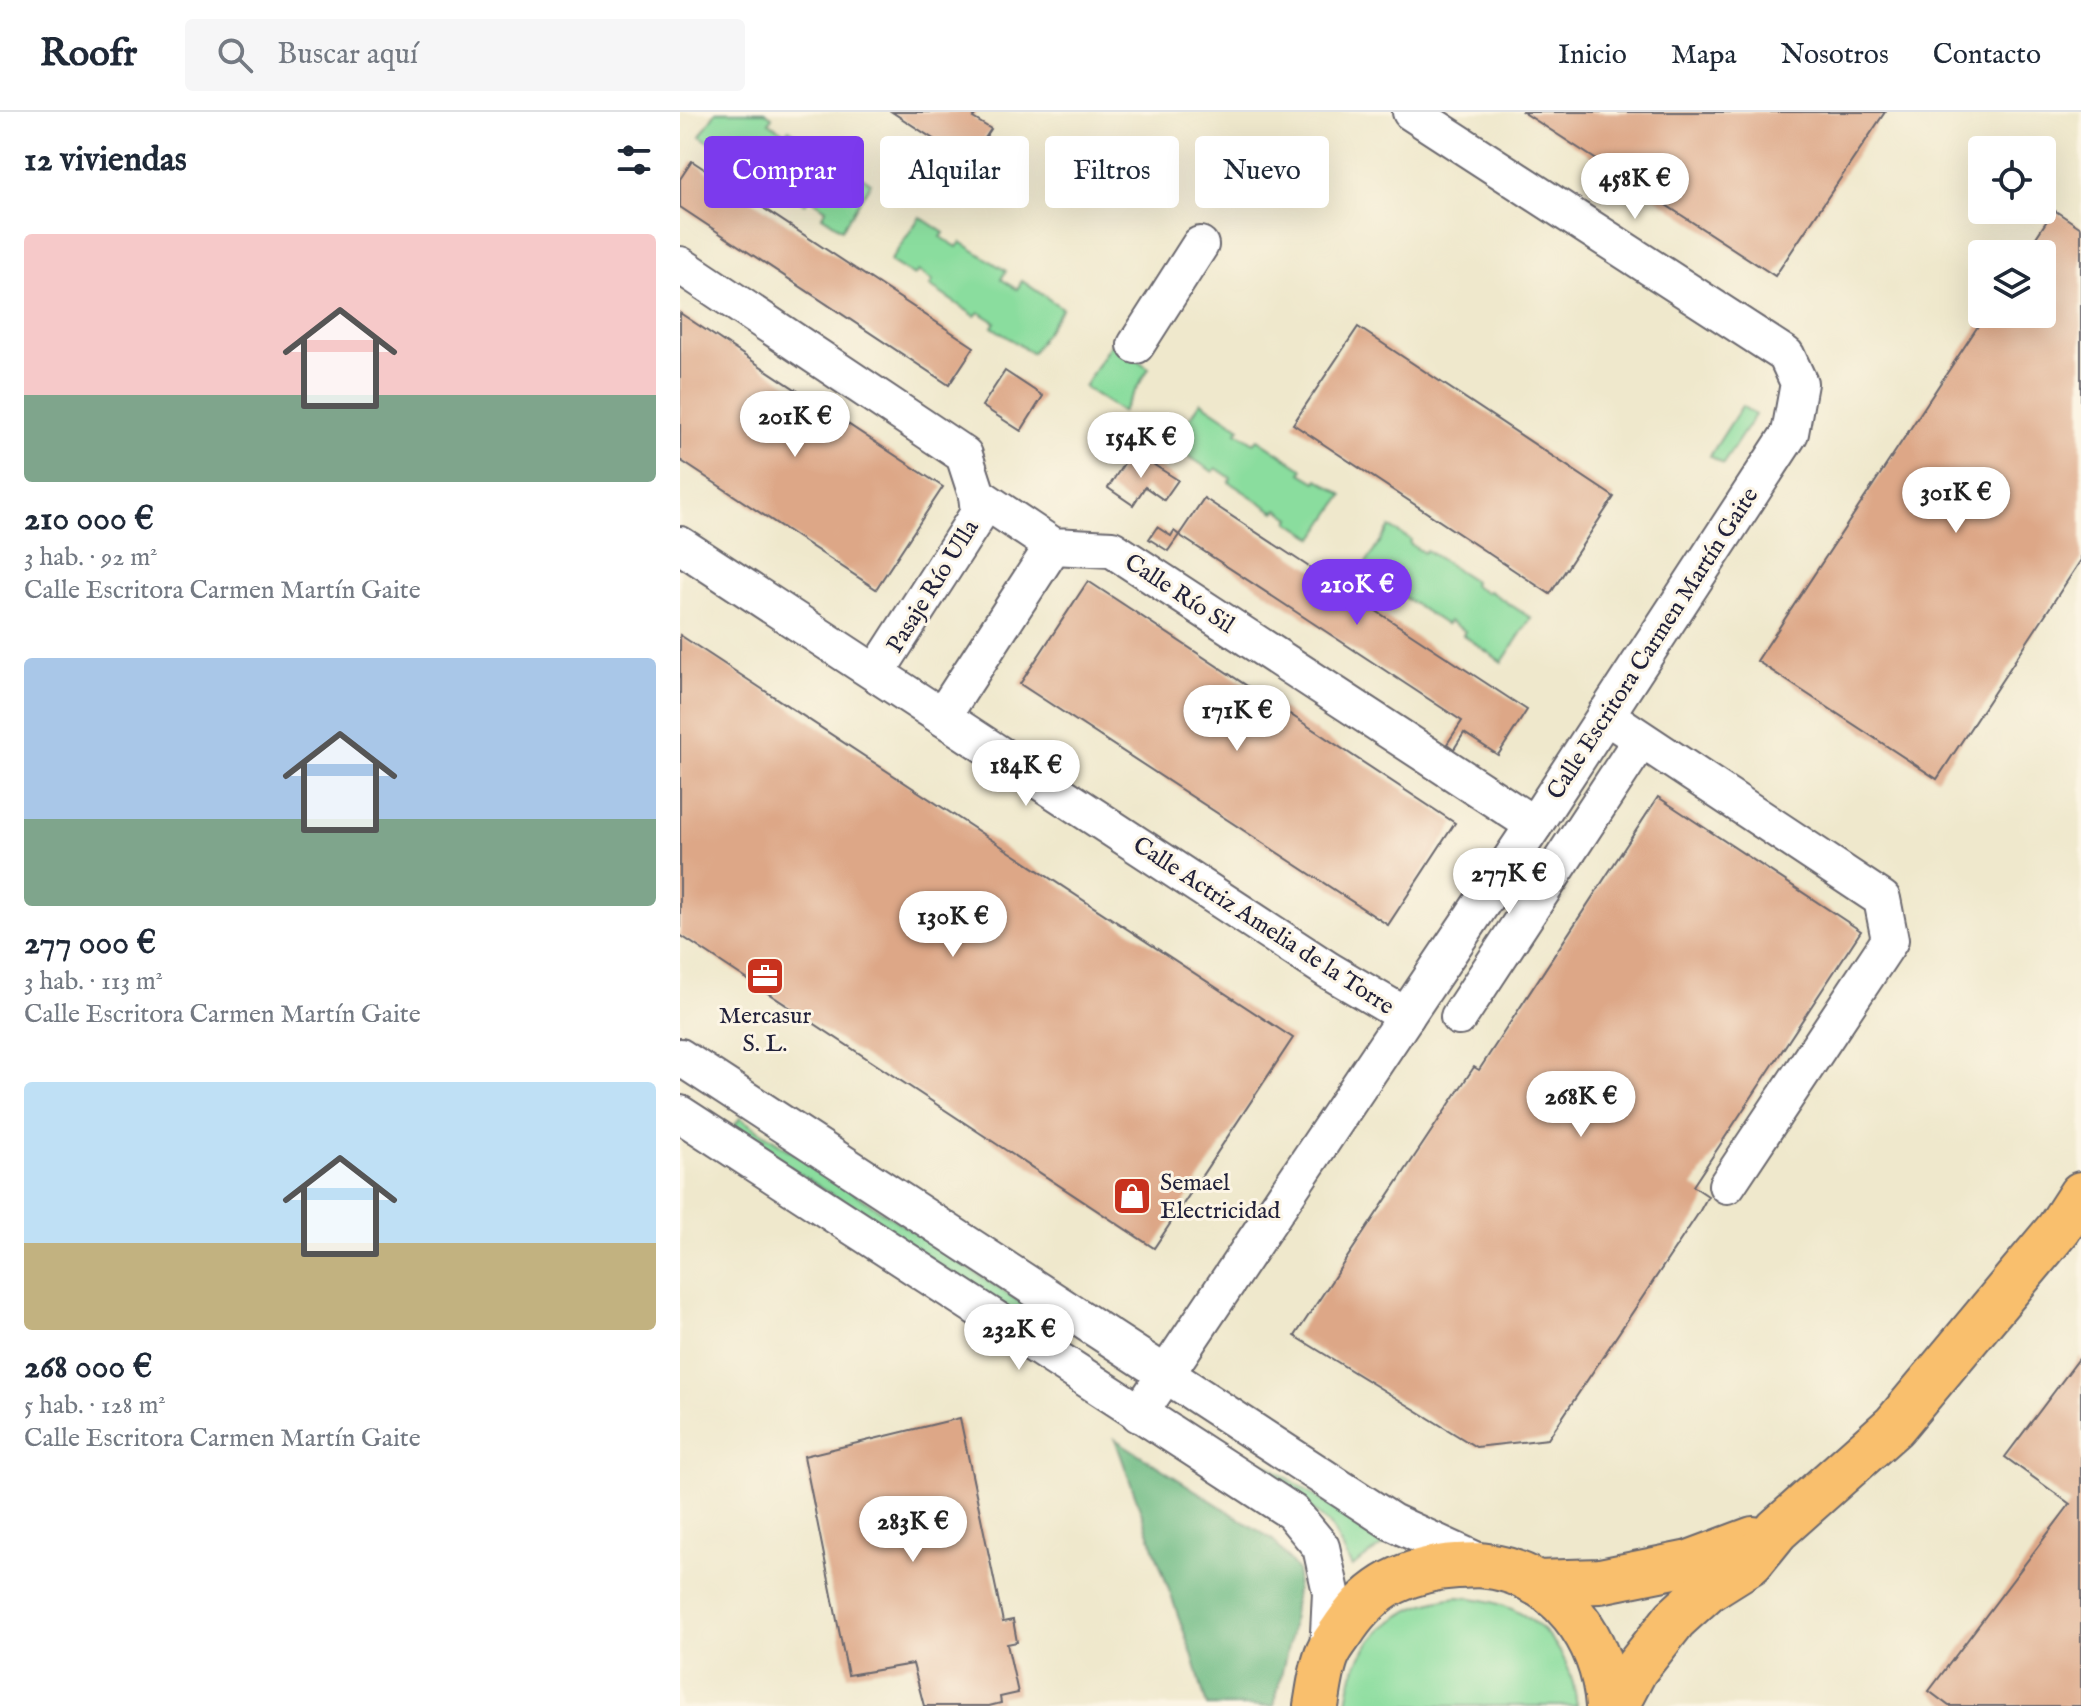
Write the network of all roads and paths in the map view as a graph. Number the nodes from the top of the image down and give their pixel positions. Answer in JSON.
{"nodes":[{"id":1,"x":1411,"y":112,"type":"edge"},
{"id":2,"x":1200,"y":245,"type":"dead end"},
{"id":3,"x":680,"y":265,"type":"edge"},
{"id":4,"x":1136,"y":345,"type":"dead end"},
{"id":5,"x":977,"y":495,"type":"junction"},
{"id":6,"x":680,"y":545,"type":"edge"},
{"id":7,"x":1053,"y":546,"type":"junction"},
{"id":8,"x":876,"y":673,"type":"junction"},
{"id":9,"x":1605,"y":715,"type":"junction"},
{"id":10,"x":942,"y":717,"type":"junction"},
{"id":11,"x":1641,"y":740,"type":"junction"},
{"id":12,"x":1534,"y":825,"type":"junction"},
{"id":13,"x":1406,"y":1016,"type":"junction"},
{"id":14,"x":1459,"y":1017,"type":"dead end"},
{"id":15,"x":680,"y":1057,"type":"edge"},
{"id":16,"x":680,"y":1114,"type":"edge"},
{"id":17,"x":1727,"y":1185,"type":"dead end"},
{"id":18,"x":2081,"y":1194,"type":"edge"},
{"id":19,"x":1166,"y":1375,"type":"junction"},
{"id":20,"x":1139,"y":1414,"type":"junction"},
{"id":21,"x":1777,"y":1530,"type":"junction"},
{"id":22,"x":1486,"y":1565,"type":"junction"},
{"id":23,"x":1536,"y":1583,"type":"junction"},
{"id":24,"x":1328,"y":1653,"type":"junction"},
{"id":25,"x":1316,"y":1706,"type":"edge"},
{"id":26,"x":1608,"y":1706,"type":"edge"},
{"id":27,"x":1616,"y":1706,"type":"edge"}],
"edges":[{"from":1,"to":9,"type":"street","name":"Calle Escritora Carmen Martín Gaite"},
{"from":2,"to":4,"type":"street"},
{"from":3,"to":5,"type":"street"},
{"from":5,"to":7,"type":"street"},
{"from":5,"to":8,"type":"street","name":"Pasaje Río Ulla"},
{"from":6,"to":8,"type":"street","name":"Calle Actriz Amelia de la Torre"},
{"from":7,"to":10,"type":"street"},
{"from":7,"to":12,"type":"street","name":"Calle Río Sil"},
{"from":8,"to":10,"type":"street","name":"Calle Actriz Amelia de la Torre"},
{"from":9,"to":11,"type":"street"},
{"from":9,"to":12,"type":"street","name":"Calle Escritora Carmen Martín Gaite"},
{"from":10,"to":13,"type":"street","name":"Calle Actriz Amelia de la Torre"},
{"from":11,"to":14,"type":"street"},
{"from":11,"to":17,"type":"street"},
{"from":12,"to":13,"type":"street","name":"Calle Escritora Carmen Martín Gaite"},
{"from":13,"to":19,"type":"street","name":"Calle Escritora Carmen Martín Gaite"},
{"from":15,"to":19,"type":"street"},
{"from":16,"to":20,"type":"street"},
{"from":18,"to":21,"type":"main road"},
{"from":19,"to":20,"type":"street","name":"Calle Escritora Carmen Martín Gaite"},
{"from":19,"to":22,"type":"street"},
{"from":20,"to":24,"type":"street"},
{"from":21,"to":23,"type":"main road"},
{"from":21,"to":27,"type":"main road"},
{"from":22,"to":23,"type":"main road"},
{"from":22,"to":24,"type":"main road"},
{"from":23,"to":26,"type":"main road"},
{"from":24,"to":25,"type":"main road"}]}
